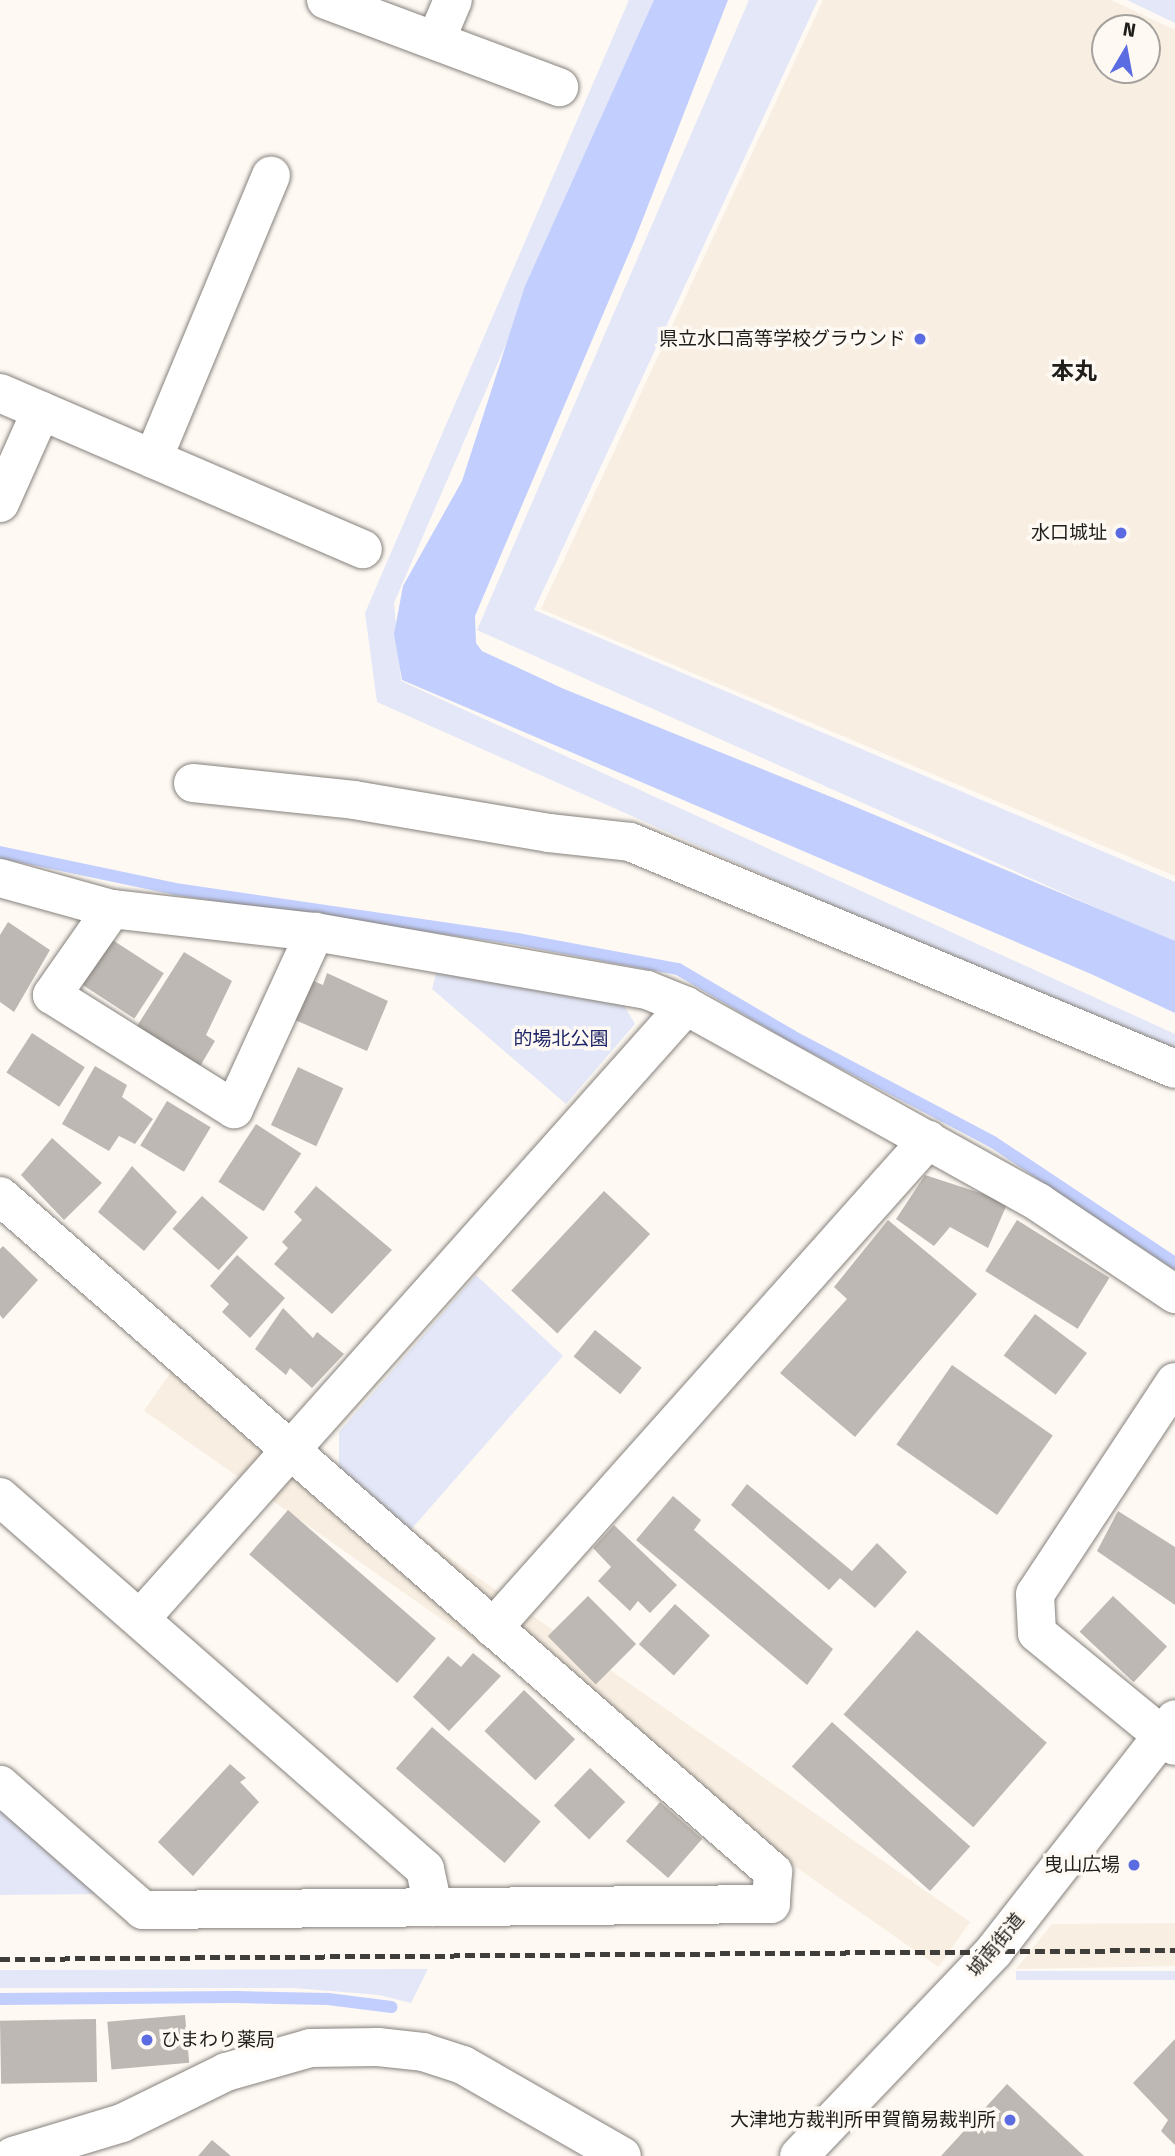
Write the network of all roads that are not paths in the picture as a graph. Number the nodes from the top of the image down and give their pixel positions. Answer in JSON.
{"nodes":[{"id":1,"x":326,"y":0,"type":"edge"},
{"id":2,"x":453,"y":0,"type":"edge"},
{"id":3,"x":436,"y":40,"type":"junction"},
{"id":4,"x":559,"y":87,"type":"dead end"},
{"id":5,"x":271,"y":176,"type":"dead end"},
{"id":6,"x":0,"y":393,"type":"edge"},
{"id":7,"x":41,"y":411,"type":"junction"},
{"id":8,"x":153,"y":459,"type":"junction"},
{"id":9,"x":0,"y":503,"type":"edge"},
{"id":10,"x":363,"y":549,"type":"dead end"},
{"id":11,"x":193,"y":783,"type":"dead end"},
{"id":12,"x":0,"y":877,"type":"edge"},
{"id":13,"x":112,"y":909,"type":"junction"},
{"id":14,"x":315,"y":932,"type":"junction"},
{"id":15,"x":686,"y":1006,"type":"junction"},
{"id":16,"x":1175,"y":1069,"type":"edge"},
{"id":17,"x":928,"y":1140,"type":"junction"},
{"id":18,"x":0,"y":1196,"type":"edge"},
{"id":19,"x":1175,"y":1294,"type":"edge"},
{"id":20,"x":1175,"y":1382,"type":"edge"},
{"id":21,"x":290,"y":1450,"type":"junction"},
{"id":22,"x":0,"y":1497,"type":"edge"},
{"id":23,"x":140,"y":1619,"type":"junction"},
{"id":24,"x":494,"y":1628,"type":"junction"},
{"id":25,"x":1171,"y":1733,"type":"edge"},
{"id":26,"x":0,"y":1785,"type":"edge"},
{"id":27,"x":433,"y":1907,"type":"junction"},
{"id":28,"x":13,"y":2156,"type":"edge"},
{"id":29,"x":622,"y":2156,"type":"edge"},
{"id":30,"x":799,"y":2156,"type":"edge"}],
"edges":[{"from":1,"to":3,"type":"street"},
{"from":2,"to":3,"type":"street"},
{"from":3,"to":4,"type":"street"},
{"from":5,"to":8,"type":"street"},
{"from":6,"to":7,"type":"street"},
{"from":7,"to":8,"type":"street"},
{"from":7,"to":9,"type":"street"},
{"from":8,"to":10,"type":"street"},
{"from":11,"to":16,"type":"street"},
{"from":12,"to":13,"type":"street"},
{"from":13,"to":14,"type":"street"},
{"from":13,"to":14,"type":"street"},
{"from":14,"to":15,"type":"street"},
{"from":15,"to":17,"type":"street"},
{"from":15,"to":21,"type":"street"},
{"from":17,"to":19,"type":"street"},
{"from":17,"to":24,"type":"street"},
{"from":18,"to":21,"type":"street"},
{"from":20,"to":25,"type":"street"},
{"from":21,"to":23,"type":"street"},
{"from":21,"to":24,"type":"street"},
{"from":22,"to":23,"type":"street"},
{"from":23,"to":27,"type":"street"},
{"from":24,"to":27,"type":"street"},
{"from":25,"to":30,"type":"street","name":"城南街道"},
{"from":26,"to":27,"type":"street"},
{"from":28,"to":29,"type":"street"}]}
